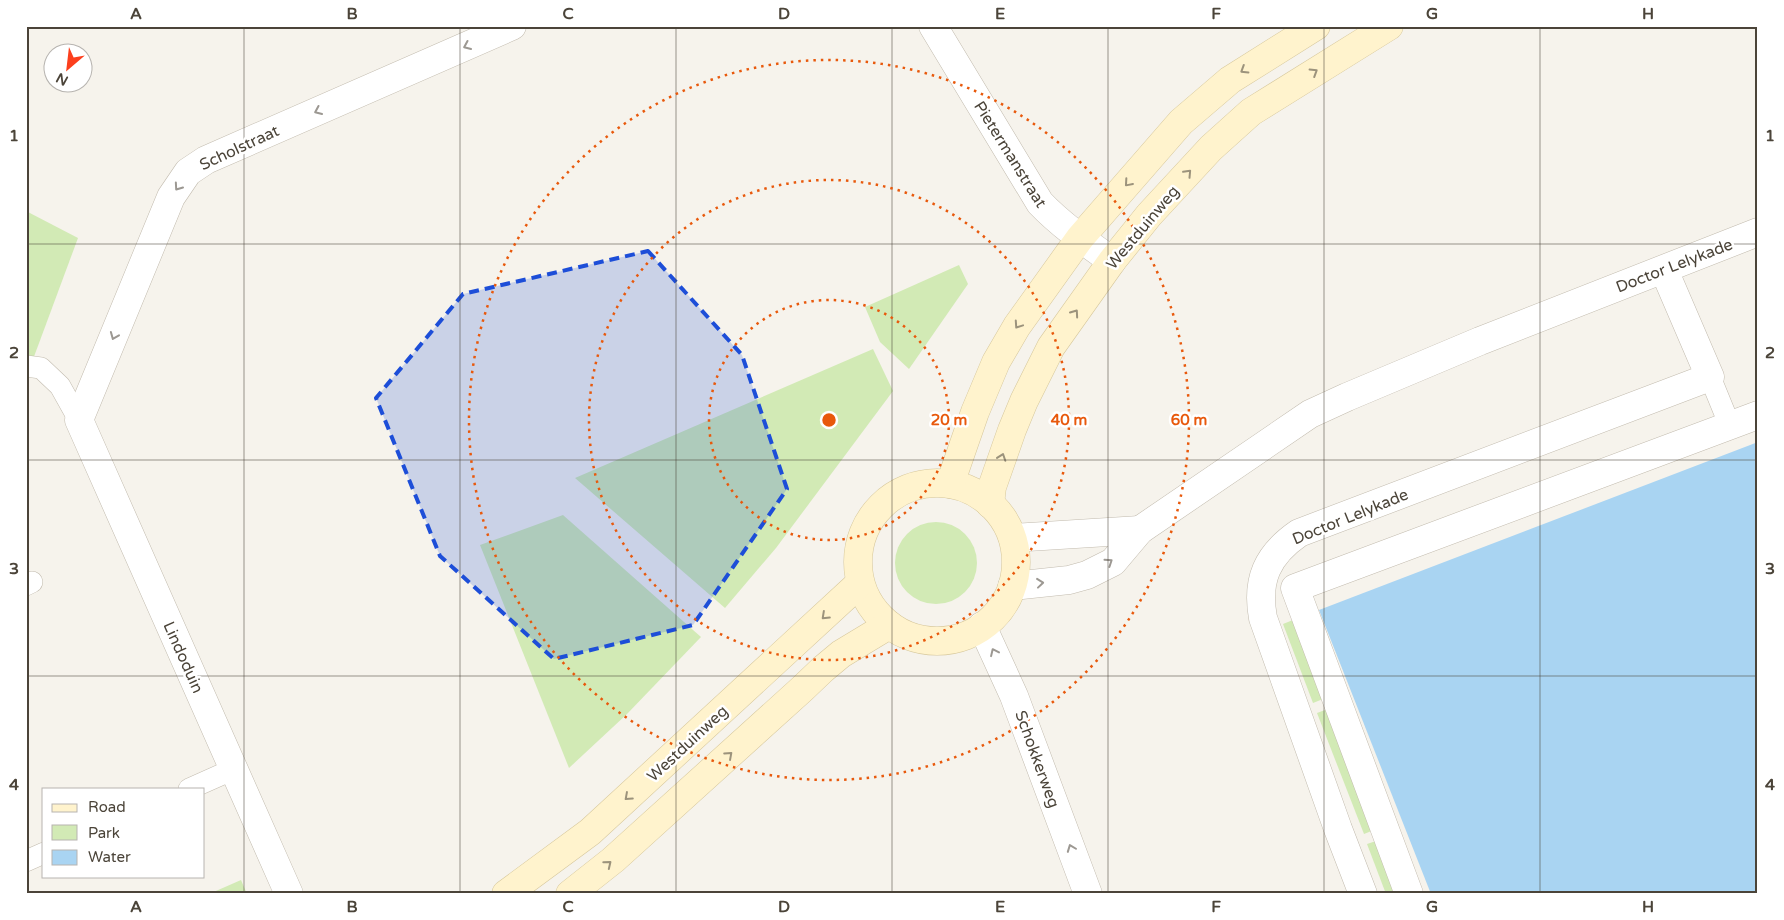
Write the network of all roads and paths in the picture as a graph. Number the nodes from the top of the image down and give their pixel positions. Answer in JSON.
{"nodes":[{"id":1,"x":512,"y":26,"type":"edge"},
{"id":2,"x":933,"y":26,"type":"edge"},
{"id":3,"x":1316,"y":26,"type":"edge"},
{"id":4,"x":1389,"y":26,"type":"edge"},
{"id":5,"x":1758,"y":232,"type":"edge"},
{"id":6,"x":1080,"y":238,"type":"junction"},
{"id":7,"x":1112,"y":261,"type":"junction"},
{"id":8,"x":1664,"y":270,"type":"junction"},
{"id":9,"x":26,"y":366,"type":"edge"},
{"id":10,"x":1710,"y":377,"type":"junction"},
{"id":11,"x":1758,"y":415,"type":"edge"},
{"id":12,"x":79,"y":420,"type":"junction"},
{"id":13,"x":1730,"y":426,"type":"junction"},
{"id":14,"x":950,"y":484,"type":"junction"},
{"id":15,"x":990,"y":504,"type":"junction"},
{"id":16,"x":1140,"y":530,"type":"junction"},
{"id":17,"x":1013,"y":538,"type":"junction"},
{"id":18,"x":860,"y":583,"type":"junction"},
{"id":19,"x":1012,"y":586,"type":"junction"},
{"id":20,"x":890,"y":625,"type":"junction"},
{"id":21,"x":982,"y":626,"type":"junction"},
{"id":22,"x":234,"y":769,"type":"junction"},
{"id":23,"x":191,"y":788,"type":"edge"},
{"id":24,"x":42,"y":854,"type":"edge"},
{"id":25,"x":26,"y":861,"type":"edge"},
{"id":26,"x":289,"y":894,"type":"edge"},
{"id":27,"x":506,"y":894,"type":"edge"},
{"id":28,"x":570,"y":894,"type":"edge"},
{"id":29,"x":1088,"y":894,"type":"edge"},
{"id":30,"x":1363,"y":894,"type":"edge"},
{"id":31,"x":1410,"y":894,"type":"edge"}],
"edges":[{"from":1,"to":12,"type":"street","name":"Scholstraat","one_way":true},
{"from":2,"to":6,"type":"street","name":"Pietermanstraat"},
{"from":3,"to":6,"type":"main road","one_way":true},
{"from":7,"to":4,"type":"main road","name":"Westduinweg","one_way":true},
{"from":5,"to":8,"type":"street","name":"Doctor Lelykade"},
{"from":6,"to":7,"type":"street","name":"Pietermanstraat"},
{"from":6,"to":14,"type":"main road","one_way":true},
{"from":15,"to":7,"type":"main road","name":"Westduinweg","one_way":true},
{"from":8,"to":10,"type":"street"},
{"from":8,"to":16,"type":"street","name":"Doctor Lelykade"},
{"from":9,"to":12,"type":"lane"},
{"from":10,"to":13,"type":"lane"},
{"from":10,"to":30,"type":"street","name":"Doctor Lelykade"},
{"from":11,"to":13,"type":"street"},
{"from":12,"to":22,"type":"street","name":"Lindoduin"},
{"from":13,"to":31,"type":"street"},
{"from":14,"to":15,"type":"main road"},
{"from":14,"to":18,"type":"main road"},
{"from":15,"to":17,"type":"main road"},
{"from":16,"to":17,"type":"street"},
{"from":19,"to":16,"type":"street","name":"Doctor Lelykade","one_way":true},
{"from":17,"to":19,"type":"main road"},
{"from":18,"to":20,"type":"main road"},
{"from":18,"to":27,"type":"main road","name":"Westduinweg","one_way":true},
{"from":19,"to":21,"type":"main road"},
{"from":20,"to":21,"type":"main road"},
{"from":28,"to":20,"type":"main road","one_way":true},
{"from":29,"to":21,"type":"street","name":"Schokkerweg","one_way":true},
{"from":22,"to":23,"type":"lane"},
{"from":22,"to":26,"type":"street","name":"Lindoduin"},
{"from":24,"to":25,"type":"lane"}]}
